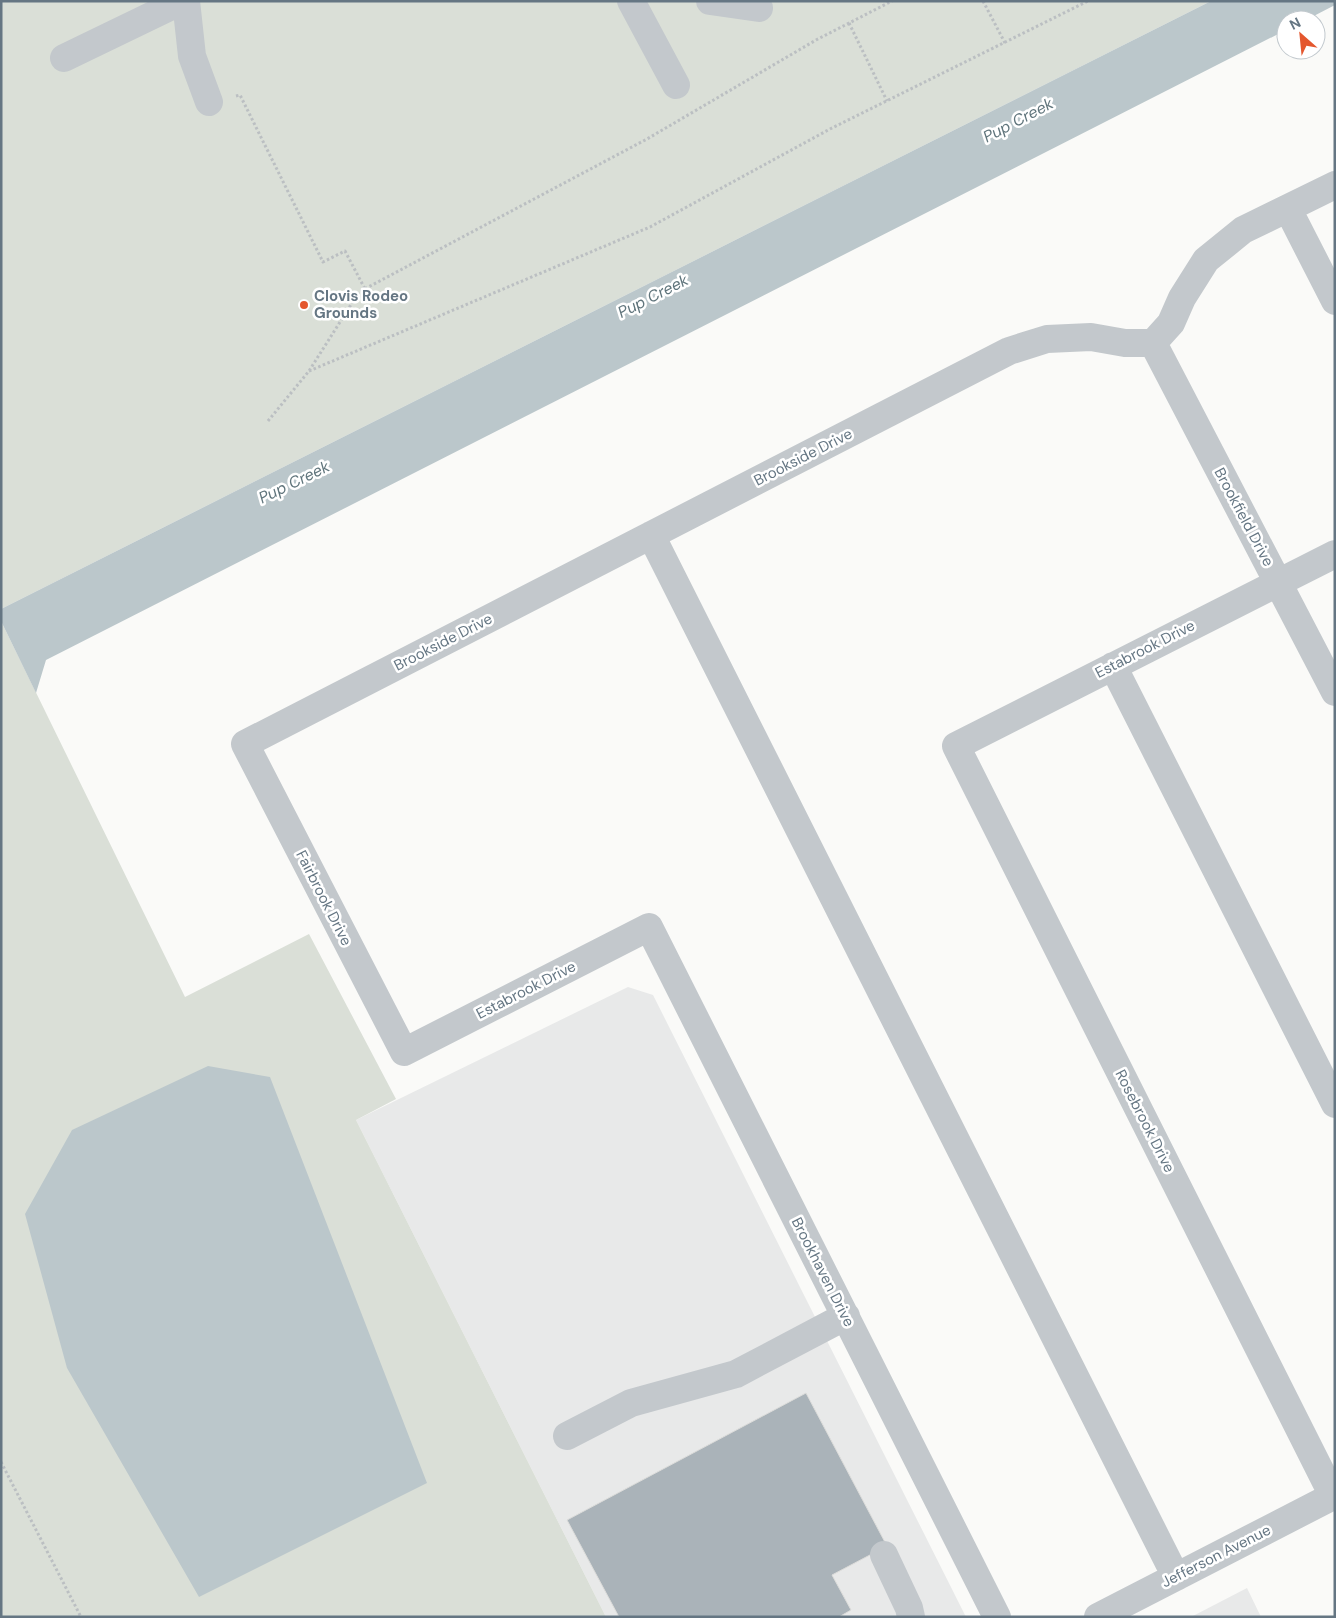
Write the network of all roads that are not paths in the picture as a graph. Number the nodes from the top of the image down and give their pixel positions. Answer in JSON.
{"nodes":[{"id":1,"x":182,"y":1,"type":"edge"},
{"id":2,"x":186,"y":1,"type":"edge"},
{"id":3,"x":631,"y":1,"type":"edge"},
{"id":4,"x":710,"y":1,"type":"edge"},
{"id":5,"x":758,"y":8,"type":"dead end"},
{"id":6,"x":64,"y":58,"type":"dead end"},
{"id":7,"x":676,"y":84,"type":"dead end"},
{"id":8,"x":209,"y":102,"type":"road end"},
{"id":9,"x":1335,"y":185,"type":"edge"},
{"id":10,"x":1288,"y":209,"type":"junction"},
{"id":11,"x":1335,"y":301,"type":"edge"},
{"id":12,"x":1153,"y":343,"type":"junction"},
{"id":13,"x":651,"y":535,"type":"junction"},
{"id":14,"x":1335,"y":554,"type":"edge"},
{"id":15,"x":1278,"y":582,"type":"junction"},
{"id":16,"x":1113,"y":666,"type":"junction"},
{"id":17,"x":1335,"y":692,"type":"edge"},
{"id":18,"x":245,"y":744,"type":"joint"},
{"id":19,"x":956,"y":746,"type":"joint"},
{"id":20,"x":649,"y":927,"type":"joint"},
{"id":21,"x":404,"y":1052,"type":"joint"},
{"id":22,"x":1335,"y":1104,"type":"edge"},
{"id":23,"x":846,"y":1316,"type":"junction"},
{"id":24,"x":567,"y":1436,"type":"dead end"},
{"id":25,"x":1334,"y":1495,"type":"edge"},
{"id":26,"x":884,"y":1555,"type":"dead end"},
{"id":27,"x":1176,"y":1577,"type":"junction"},
{"id":28,"x":911,"y":1617,"type":"edge"},
{"id":29,"x":997,"y":1617,"type":"edge"},
{"id":30,"x":1098,"y":1617,"type":"edge"}],
"edges":[{"from":1,"to":6,"type":"street"},
{"from":2,"to":8,"type":"street"},
{"from":3,"to":7,"type":"street"},
{"from":4,"to":5,"type":"street"},
{"from":9,"to":10,"type":"street"},
{"from":10,"to":11,"type":"street"},
{"from":10,"to":12,"type":"street"},
{"from":12,"to":13,"type":"street","name":"Brookside Drive"},
{"from":12,"to":15,"type":"street","name":"Brookfield Drive"},
{"from":13,"to":18,"type":"street","name":"Brookside Drive"},
{"from":13,"to":27,"type":"street"},
{"from":14,"to":15,"type":"street","name":"Estabrook Drive"},
{"from":15,"to":16,"type":"street","name":"Estabrook Drive"},
{"from":15,"to":17,"type":"street","name":"Brookfield Drive"},
{"from":16,"to":19,"type":"street","name":"Estabrook Drive"},
{"from":16,"to":22,"type":"street"},
{"from":18,"to":21,"type":"street","name":"Fairbrook Drive"},
{"from":19,"to":25,"type":"street","name":"Rosebrook Drive"},
{"from":20,"to":21,"type":"street","name":"Estabrook Drive"},
{"from":20,"to":23,"type":"street","name":"Brookhaven Drive"},
{"from":23,"to":24,"type":"street"},
{"from":23,"to":29,"type":"street","name":"Brookhaven Drive"},
{"from":25,"to":27,"type":"street","name":"Jefferson Avenue"},
{"from":26,"to":28,"type":"street"},
{"from":27,"to":30,"type":"street","name":"Jefferson Avenue"}]}
